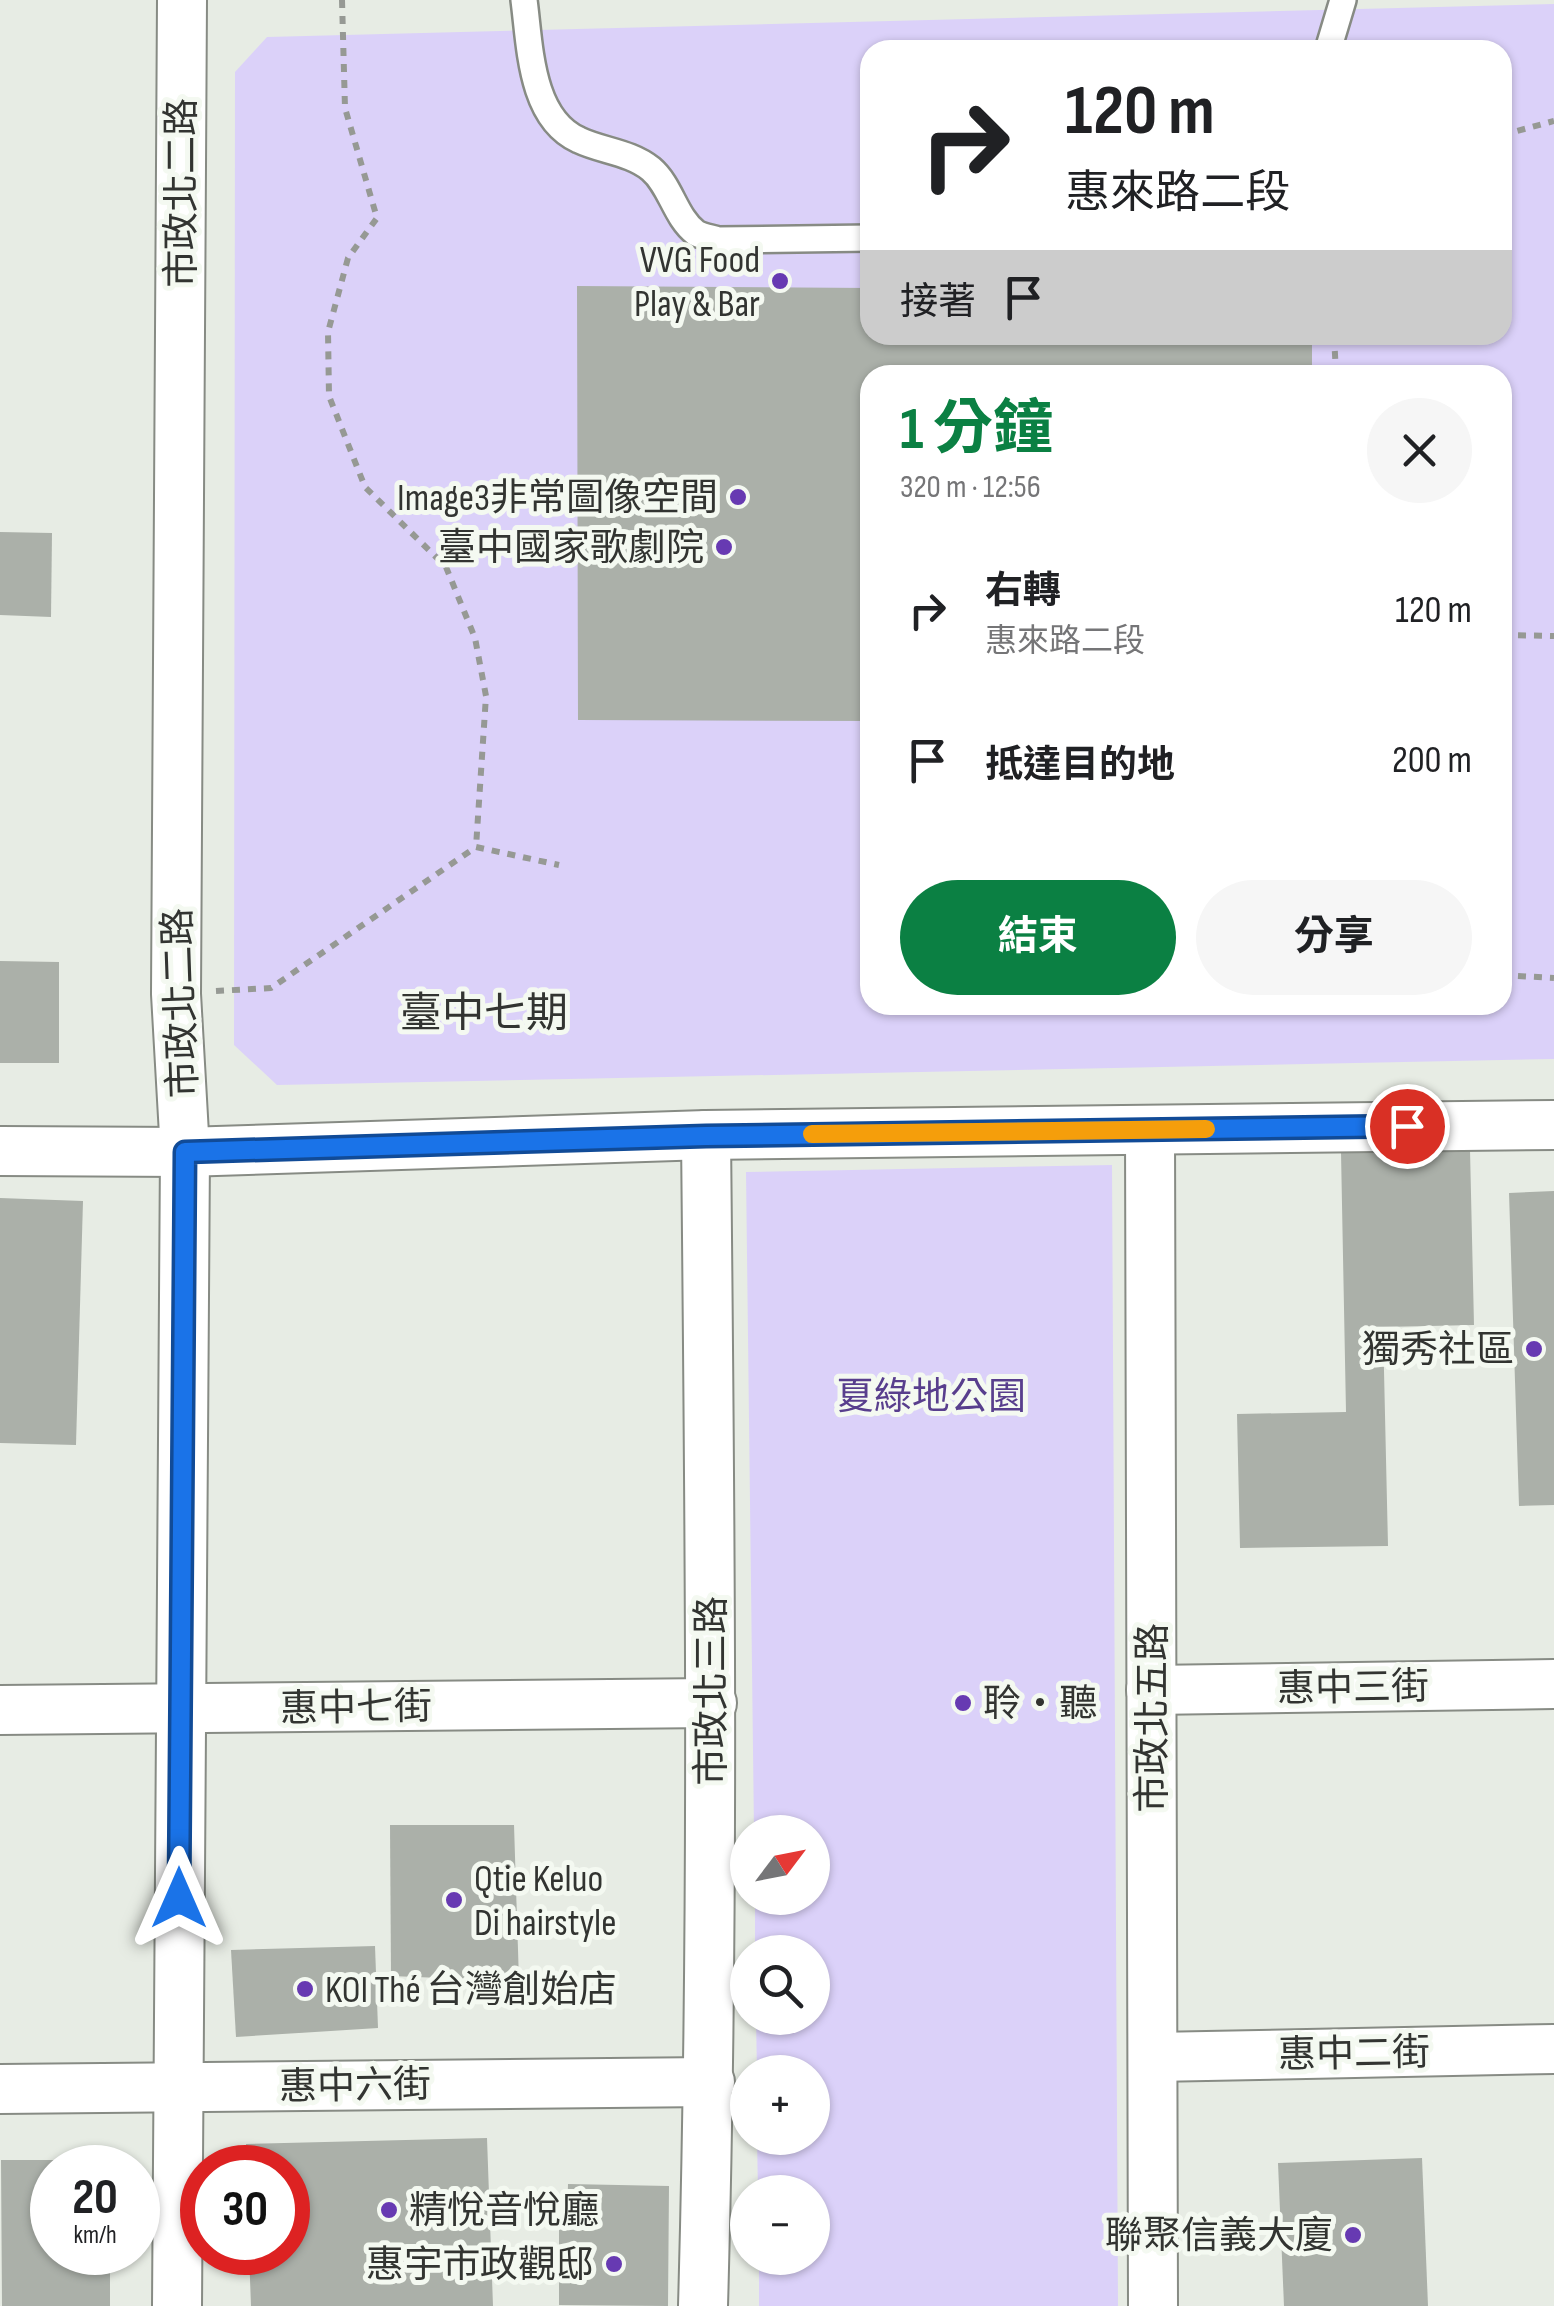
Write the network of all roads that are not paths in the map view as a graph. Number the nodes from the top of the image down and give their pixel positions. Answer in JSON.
{"nodes":[{"id":1,"x":182,"y":0,"type":"edge"},
{"id":2,"x":524,"y":0,"type":"edge"},
{"id":3,"x":1343,"y":0,"type":"edge"},
{"id":4,"x":1331,"y":40,"type":"edge"},
{"id":5,"x":860,"y":238,"type":"edge"},
{"id":6,"x":1554,"y":1124,"type":"edge"},
{"id":7,"x":1150,"y":1130,"type":"junction"},
{"id":8,"x":706,"y":1136,"type":"junction"},
{"id":9,"x":0,"y":1150,"type":"edge"},
{"id":10,"x":185,"y":1152,"type":"junction"},
{"id":11,"x":1554,"y":1684,"type":"edge"},
{"id":12,"x":1152,"y":1690,"type":"junction"},
{"id":13,"x":712,"y":1703,"type":"junction"},
{"id":14,"x":180,"y":1708,"type":"junction"},
{"id":15,"x":0,"y":1710,"type":"edge"},
{"id":16,"x":1554,"y":2049,"type":"edge"},
{"id":17,"x":1154,"y":2057,"type":"junction"},
{"id":18,"x":710,"y":2082,"type":"junction"},
{"id":19,"x":178,"y":2087,"type":"junction"},
{"id":20,"x":0,"y":2089,"type":"edge"},
{"id":21,"x":176,"y":2306,"type":"edge"},
{"id":22,"x":704,"y":2306,"type":"edge"},
{"id":23,"x":1153,"y":2306,"type":"edge"}],
"edges":[{"from":1,"to":10,"type":"street","name":"市政北二路"},
{"from":2,"to":5,"type":"lane"},
{"from":3,"to":4,"type":"lane"},
{"from":6,"to":7,"type":"street"},
{"from":7,"to":8,"type":"street"},
{"from":7,"to":12,"type":"street","name":"市政北五路"},
{"from":8,"to":10,"type":"street"},
{"from":8,"to":13,"type":"street","name":"市政北三路"},
{"from":9,"to":10,"type":"street"},
{"from":10,"to":14,"type":"street","name":"市政北二路"},
{"from":11,"to":12,"type":"street","name":"惠中三街"},
{"from":12,"to":17,"type":"street","name":"市政北五路"},
{"from":13,"to":14,"type":"street","name":"惠中七街"},
{"from":13,"to":18,"type":"street","name":"市政北三路"},
{"from":14,"to":15,"type":"street","name":"惠中七街"},
{"from":14,"to":19,"type":"street","name":"市政北二路"},
{"from":16,"to":17,"type":"street","name":"惠中二街"},
{"from":17,"to":23,"type":"street","name":"市政北五路"},
{"from":18,"to":19,"type":"street","name":"惠中六街"},
{"from":18,"to":22,"type":"street","name":"市政北三路"},
{"from":19,"to":20,"type":"street","name":"惠中六街"},
{"from":19,"to":21,"type":"street","name":"市政北二路"}]}
